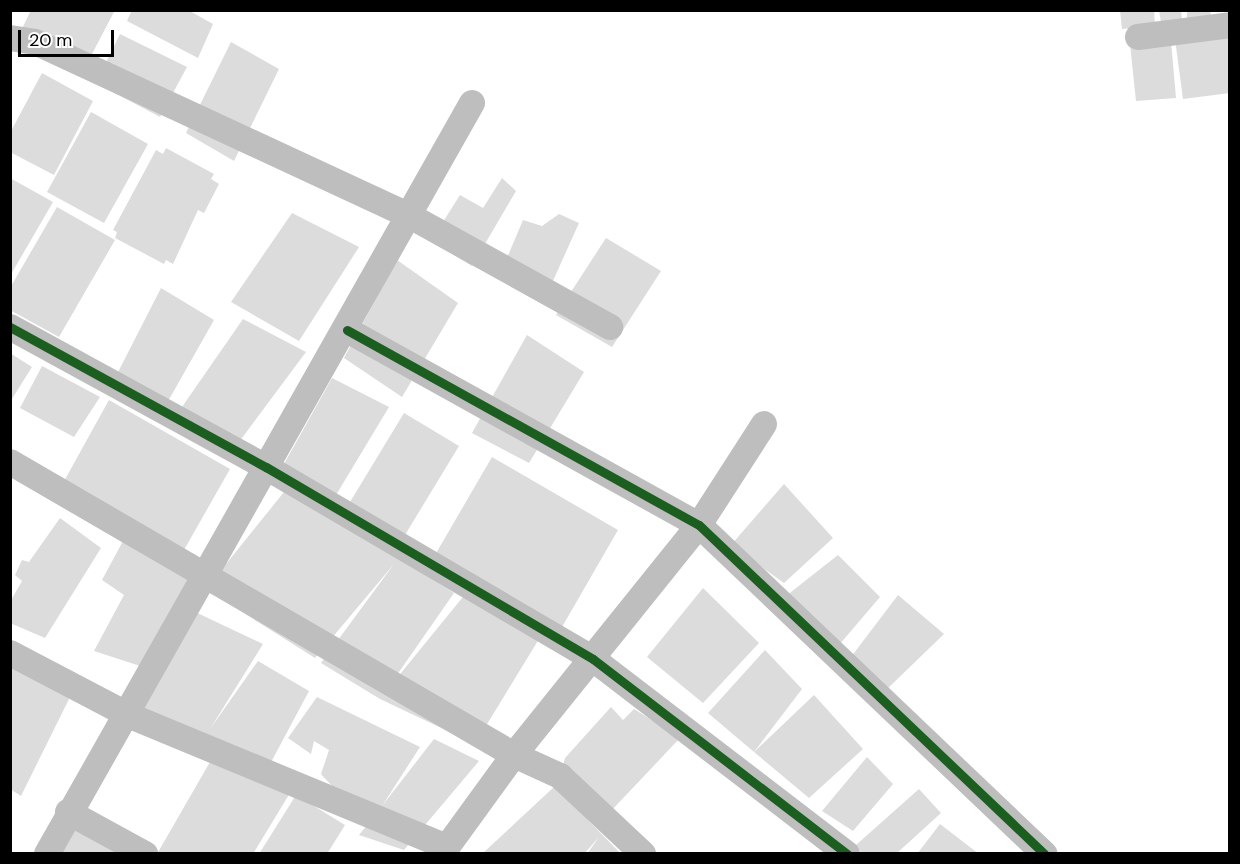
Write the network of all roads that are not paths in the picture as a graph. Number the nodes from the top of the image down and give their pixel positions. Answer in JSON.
{"nodes":[{"id":1,"x":1230,"y":25,"type":"edge"},
{"id":2,"x":1138,"y":37,"type":"dead end"},
{"id":3,"x":10,"y":38,"type":"edge"},
{"id":4,"x":472,"y":103,"type":"dead end"},
{"id":5,"x":410,"y":216,"type":"junction"},
{"id":6,"x":10,"y":327,"type":"edge"},
{"id":7,"x":610,"y":327,"type":"dead end"},
{"id":8,"x":347,"y":330,"type":"junction"},
{"id":9,"x":764,"y":424,"type":"dead end"},
{"id":10,"x":10,"y":462,"type":"edge"},
{"id":11,"x":266,"y":467,"type":"junction"},
{"id":12,"x":699,"y":525,"type":"junction"},
{"id":13,"x":204,"y":575,"type":"junction"},
{"id":14,"x":10,"y":653,"type":"edge"},
{"id":15,"x":593,"y":659,"type":"junction"},
{"id":16,"x":128,"y":715,"type":"junction"},
{"id":17,"x":514,"y":755,"type":"junction"},
{"id":18,"x":68,"y":812,"type":"junction"},
{"id":19,"x":445,"y":850,"type":"edge"},
{"id":20,"x":47,"y":854,"type":"edge"},
{"id":21,"x":145,"y":854,"type":"edge"},
{"id":22,"x":643,"y":854,"type":"edge"},
{"id":23,"x":847,"y":854,"type":"edge"},
{"id":24,"x":1044,"y":854,"type":"edge"}],
"edges":[{"from":1,"to":2,"type":"street"},
{"from":3,"to":5,"type":"street"},
{"from":4,"to":5,"type":"street"},
{"from":5,"to":7,"type":"street"},
{"from":5,"to":8,"type":"street"},
{"from":6,"to":11,"type":"street"},
{"from":8,"to":11,"type":"street"},
{"from":8,"to":12,"type":"street"},
{"from":9,"to":12,"type":"street"},
{"from":10,"to":13,"type":"street"},
{"from":11,"to":13,"type":"street"},
{"from":11,"to":15,"type":"street"},
{"from":12,"to":15,"type":"street"},
{"from":12,"to":24,"type":"street"},
{"from":13,"to":16,"type":"street"},
{"from":13,"to":17,"type":"street"},
{"from":14,"to":16,"type":"street"},
{"from":15,"to":17,"type":"street"},
{"from":15,"to":23,"type":"street"},
{"from":16,"to":18,"type":"street"},
{"from":16,"to":19,"type":"street"},
{"from":17,"to":19,"type":"street"},
{"from":17,"to":22,"type":"street"},
{"from":18,"to":20,"type":"street"},
{"from":18,"to":21,"type":"street"}]}
